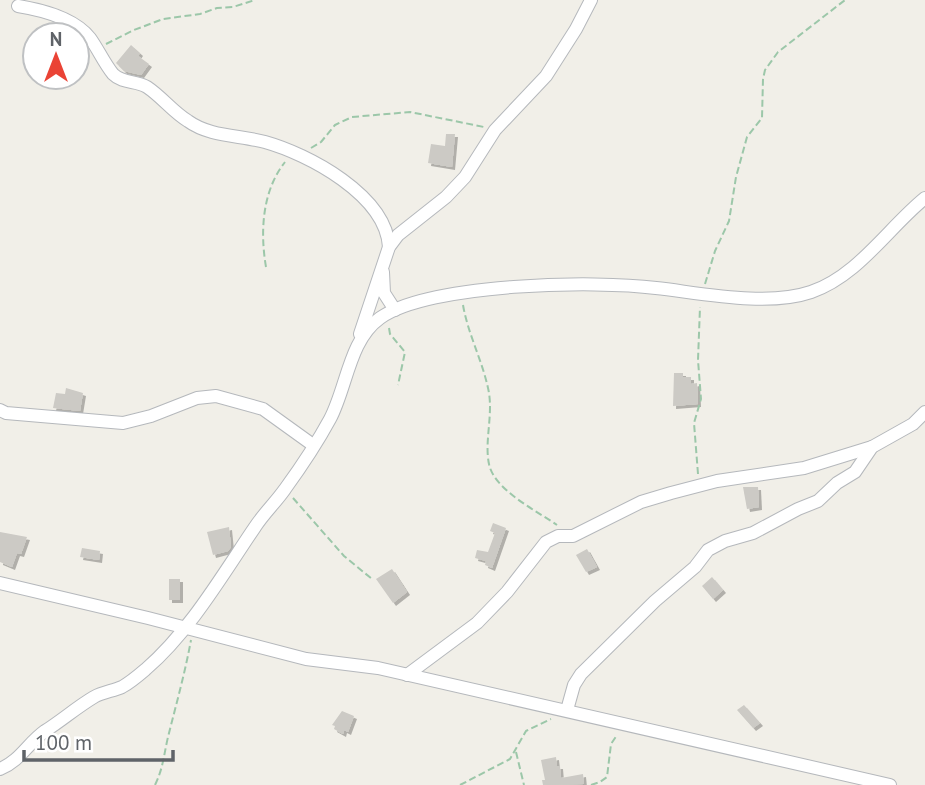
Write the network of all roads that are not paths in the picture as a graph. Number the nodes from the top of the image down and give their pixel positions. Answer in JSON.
{"nodes":[{"id":1,"x":592,"y":0,"type":"edge"},
{"id":2,"x":18,"y":6,"type":"dead end"},
{"id":3,"x":925,"y":198,"type":"edge"},
{"id":4,"x":389,"y":247,"type":"junction"},
{"id":5,"x":383,"y":265,"type":"junction"},
{"id":6,"x":395,"y":310,"type":"junction"},
{"id":7,"x":358,"y":345,"type":"junction"},
{"id":8,"x":0,"y":410,"type":"edge"},
{"id":9,"x":925,"y":412,"type":"edge"},
{"id":10,"x":313,"y":445,"type":"junction"},
{"id":11,"x":872,"y":447,"type":"junction"},
{"id":12,"x":0,"y":583,"type":"edge"},
{"id":13,"x":189,"y":629,"type":"junction"},
{"id":14,"x":407,"y":675,"type":"junction"},
{"id":15,"x":567,"y":710,"type":"junction"},
{"id":16,"x":0,"y":769,"type":"edge"},
{"id":17,"x":890,"y":785,"type":"edge"}],
"edges":[{"from":1,"to":4,"type":"street"},
{"from":2,"to":4,"type":"street"},
{"from":3,"to":6,"type":"street"},
{"from":4,"to":5,"type":"street"},
{"from":5,"to":6,"type":"street"},
{"from":5,"to":7,"type":"street"},
{"from":6,"to":7,"type":"street"},
{"from":7,"to":10,"type":"street"},
{"from":8,"to":10,"type":"street"},
{"from":9,"to":11,"type":"street"},
{"from":10,"to":13,"type":"street"},
{"from":11,"to":14,"type":"street"},
{"from":11,"to":15,"type":"street"},
{"from":12,"to":13,"type":"street"},
{"from":13,"to":14,"type":"street"},
{"from":13,"to":16,"type":"street"},
{"from":14,"to":15,"type":"street"},
{"from":15,"to":17,"type":"street"}]}
